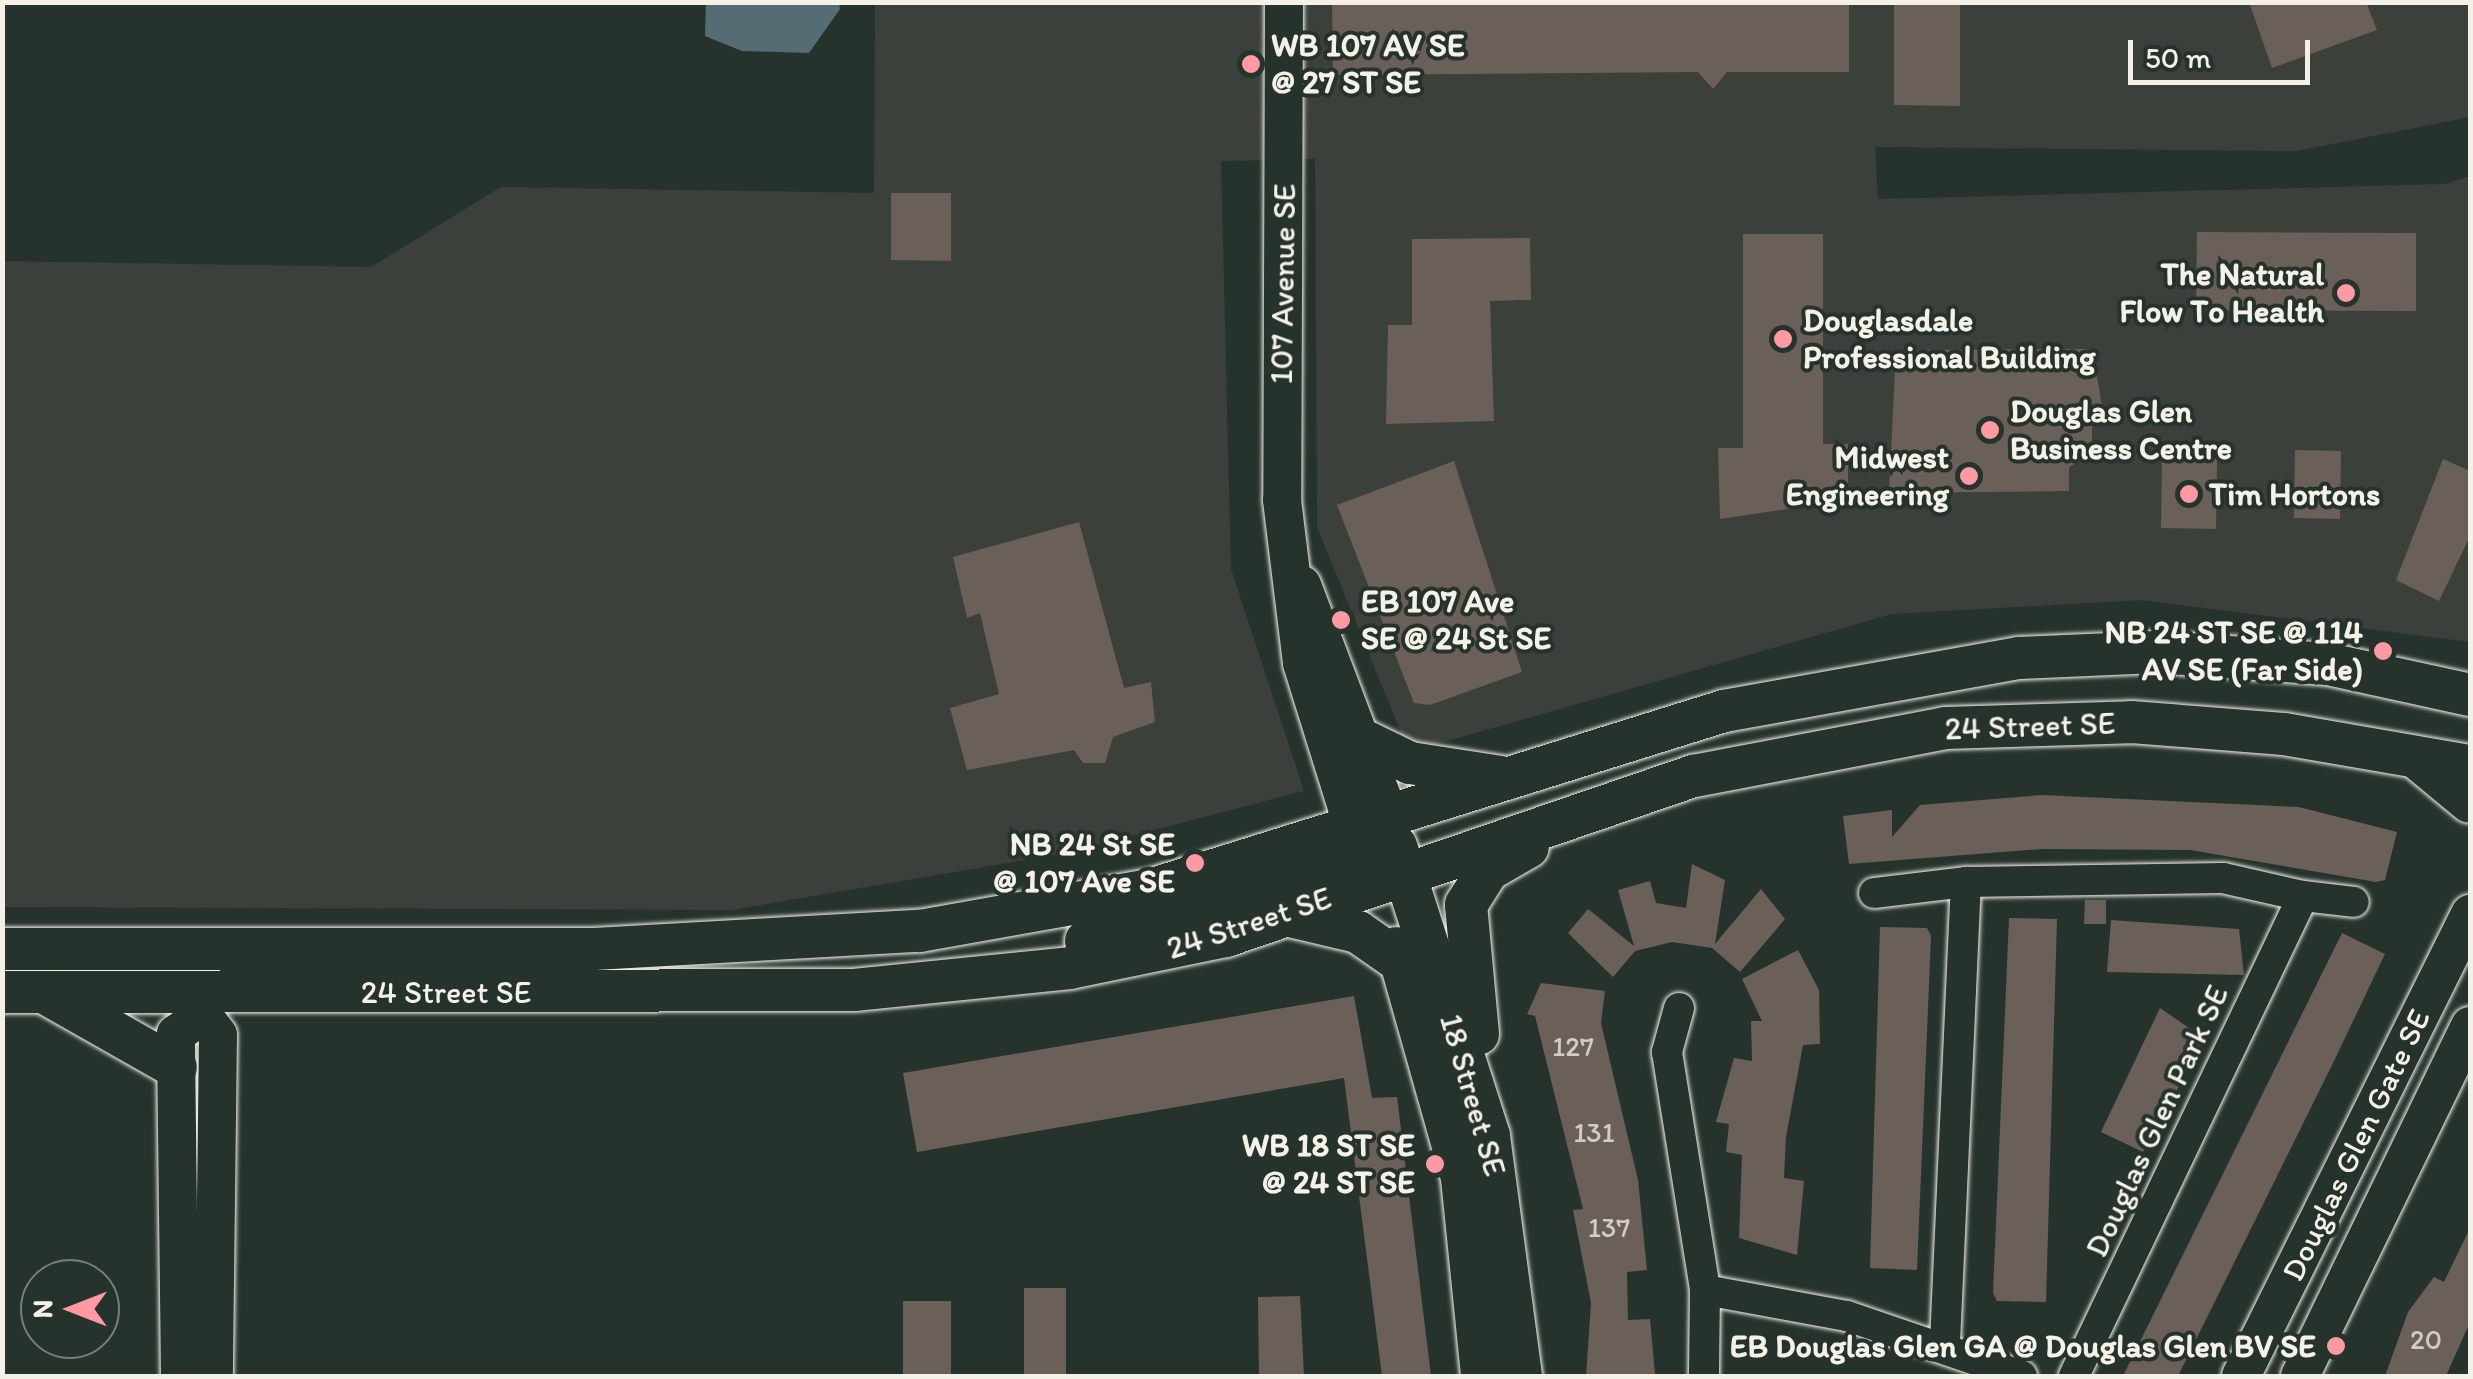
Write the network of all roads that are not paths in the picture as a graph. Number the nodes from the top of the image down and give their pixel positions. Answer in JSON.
{"nodes":[{"id":1,"x":1284,"y":2,"type":"edge"},
{"id":2,"x":1292,"y":564,"type":"junction"},
{"id":3,"x":2470,"y":694,"type":"edge"},
{"id":4,"x":1367,"y":742,"type":"junction"},
{"id":5,"x":2410,"y":752,"type":"junction"},
{"id":6,"x":2470,"y":766,"type":"edge"},
{"id":7,"x":1511,"y":778,"type":"junction"},
{"id":8,"x":2470,"y":802,"type":"edge"},
{"id":9,"x":1608,"y":806,"type":"junction"},
{"id":10,"x":1377,"y":852,"type":"junction"},
{"id":11,"x":1966,"y":882,"type":"junction"},
{"id":12,"x":1874,"y":893,"type":"dead end"},
{"id":13,"x":2303,"y":896,"type":"junction"},
{"id":14,"x":2354,"y":902,"type":"dead end"},
{"id":15,"x":2470,"y":914,"type":"edge"},
{"id":16,"x":1286,"y":915,"type":"junction"},
{"id":17,"x":2,"y":949,"type":"edge"},
{"id":18,"x":1402,"y":962,"type":"junction"},
{"id":19,"x":985,"y":978,"type":"junction"},
{"id":20,"x":23,"y":992,"type":"edge"},
{"id":21,"x":203,"y":1003,"type":"junction"},
{"id":22,"x":1679,"y":1008,"type":"dead end"},
{"id":23,"x":2470,"y":1026,"type":"edge"},
{"id":24,"x":176,"y":1067,"type":"junction"},
{"id":25,"x":1473,"y":1074,"type":"junction"},
{"id":26,"x":1705,"y":1290,"type":"junction"},
{"id":27,"x":1945,"y":1343,"type":"junction"},
{"id":28,"x":180,"y":1376,"type":"edge"},
{"id":29,"x":214,"y":1376,"type":"edge"},
{"id":30,"x":1482,"y":1376,"type":"edge"},
{"id":31,"x":1520,"y":1376,"type":"edge"},
{"id":32,"x":1704,"y":1376,"type":"edge"},
{"id":33,"x":2022,"y":1376,"type":"edge"},
{"id":34,"x":2074,"y":1376,"type":"edge"},
{"id":35,"x":2240,"y":1376,"type":"edge"},
{"id":36,"x":2300,"y":1376,"type":"edge"}],
"edges":[{"from":1,"to":2,"type":"street","name":"107 Avenue SE"},
{"from":2,"to":4,"type":"street","name":"107 Avenue SE"},
{"from":2,"to":10,"type":"street","name":"107 Avenue SE"},
{"from":3,"to":7,"type":"main road","name":"24 Street SE"},
{"from":4,"to":7,"type":"main road"},
{"from":4,"to":10,"type":"street","name":"107 Avenue SE"},
{"from":5,"to":6,"type":"main road","name":"24 Street SE"},
{"from":5,"to":8,"type":"main road"},
{"from":5,"to":9,"type":"main road","name":"24 Street SE"},
{"from":7,"to":10,"type":"main road","name":"24 Street SE"},
{"from":9,"to":10,"type":"main road","name":"24 Street SE"},
{"from":9,"to":25,"type":"main road"},
{"from":10,"to":16,"type":"main road","name":"24 Street SE"},
{"from":10,"to":17,"type":"main road","name":"24 Street SE"},
{"from":10,"to":18,"type":"main road","name":"18 Street SE"},
{"from":10,"to":19,"type":"main road"},
{"from":10,"to":25,"type":"main road","name":"18 Street SE"},
{"from":11,"to":12,"type":"street"},
{"from":11,"to":13,"type":"street"},
{"from":11,"to":27,"type":"street"},
{"from":13,"to":14,"type":"street"},
{"from":13,"to":34,"type":"street","name":"Douglas Glen Park SE"},
{"from":15,"to":35,"type":"street","name":"Douglas Glen Gate SE"},
{"from":16,"to":18,"type":"main road"},
{"from":16,"to":19,"type":"main road","name":"24 Street SE"},
{"from":18,"to":30,"type":"main road","name":"18 Street SE"},
{"from":19,"to":21,"type":"main road","name":"24 Street SE"},
{"from":20,"to":21,"type":"main road","name":"24 Street SE"},
{"from":20,"to":24,"type":"main road"},
{"from":21,"to":24,"type":"street"},
{"from":21,"to":29,"type":"street"},
{"from":22,"to":26,"type":"street"},
{"from":23,"to":36,"type":"street","name":"Douglas Glen Gate SE"},
{"from":24,"to":28,"type":"street"},
{"from":25,"to":31,"type":"main road","name":"18 Street SE"},
{"from":26,"to":27,"type":"street"},
{"from":26,"to":32,"type":"street"},
{"from":27,"to":33,"type":"street"}]}
